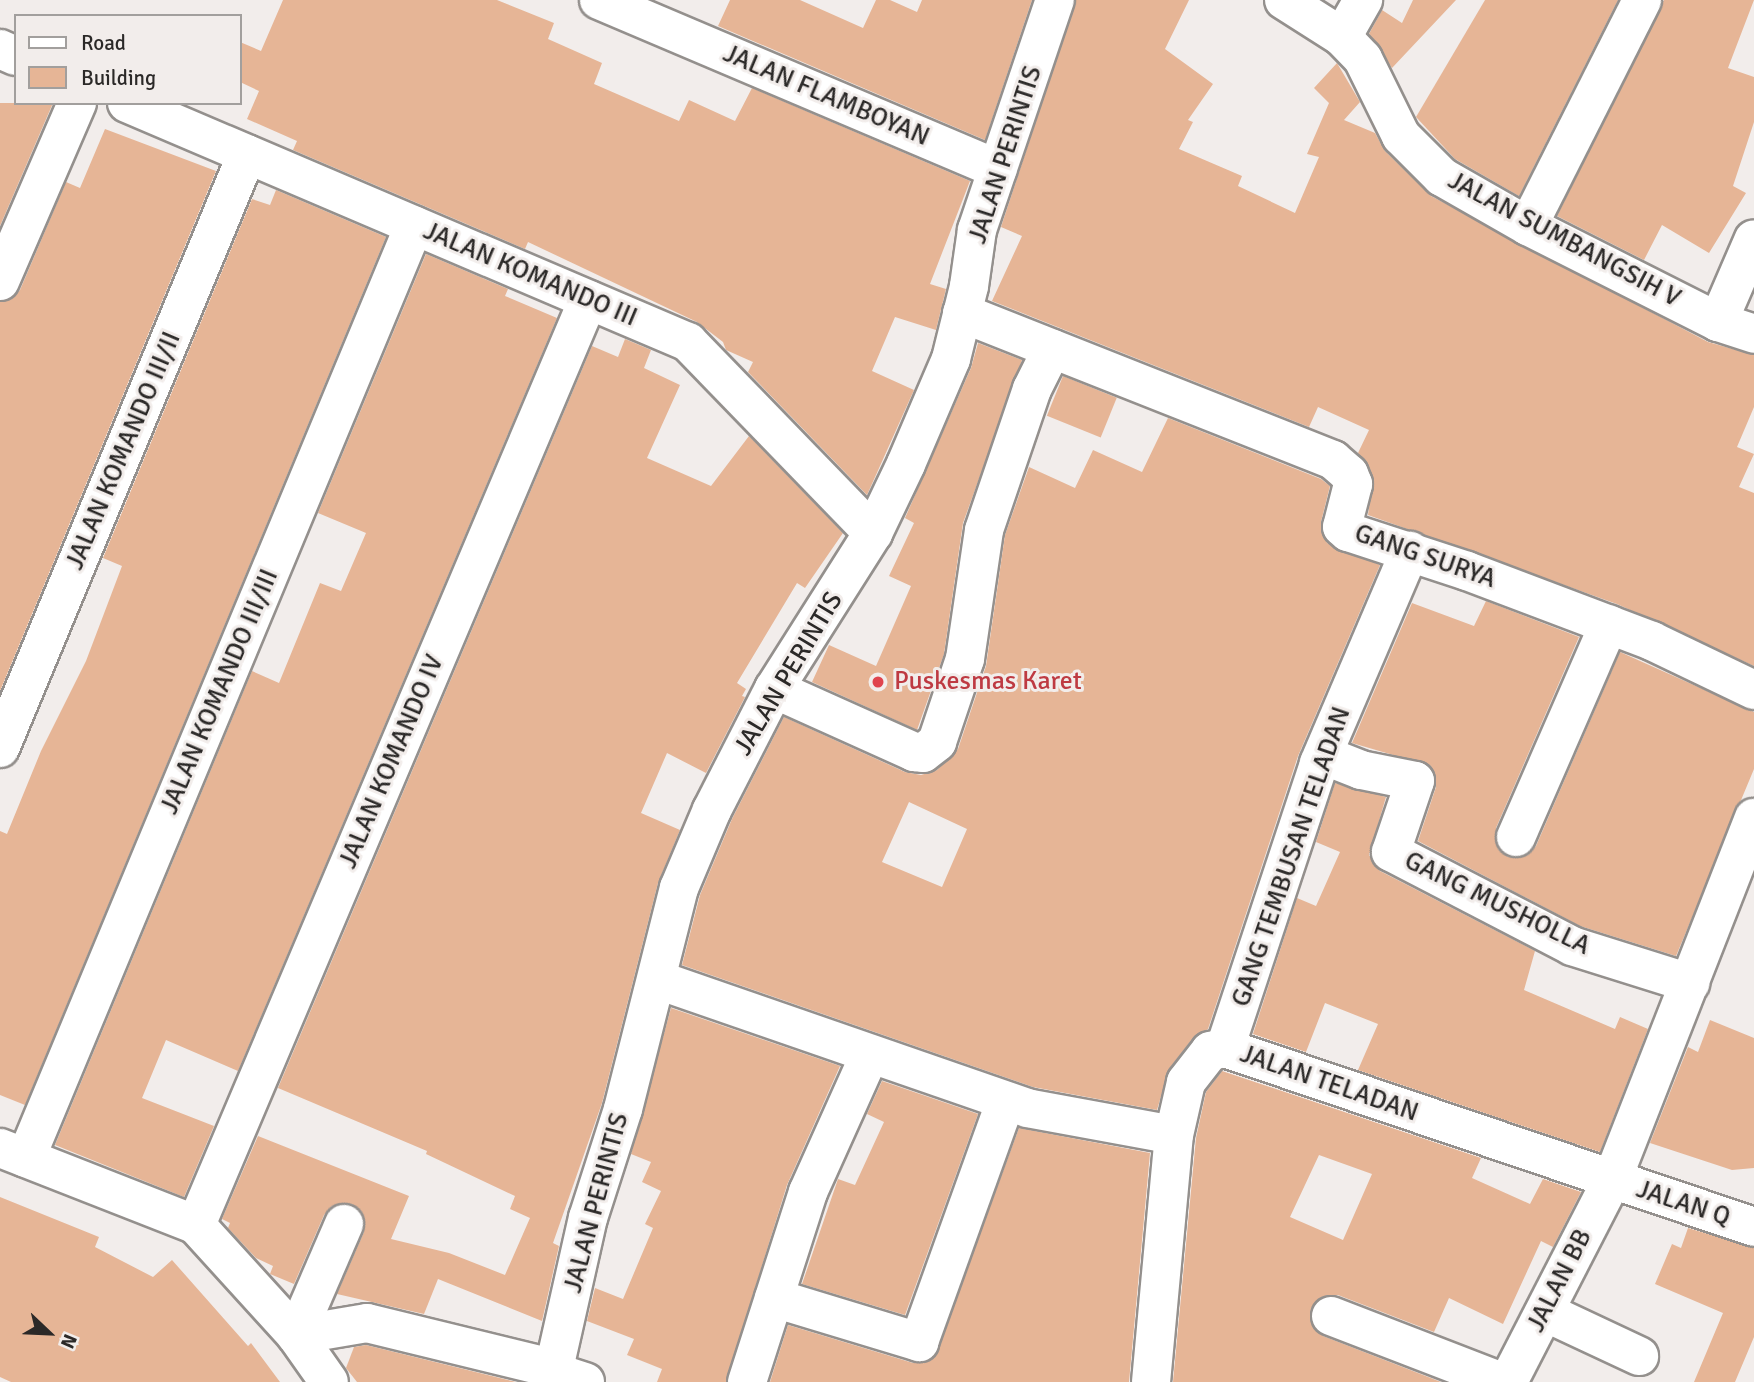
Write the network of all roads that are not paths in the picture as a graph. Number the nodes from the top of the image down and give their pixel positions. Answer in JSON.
{"nodes":[{"id":1,"x":599,"y":0,"type":"edge"},
{"id":2,"x":1055,"y":0,"type":"edge"},
{"id":3,"x":1284,"y":0,"type":"edge"},
{"id":4,"x":1363,"y":0,"type":"edge"},
{"id":5,"x":1642,"y":0,"type":"edge"},
{"id":6,"x":656,"y":12,"type":"edge"},
{"id":7,"x":1342,"y":37,"type":"junction"},
{"id":8,"x":76,"y":105,"type":"edge"},
{"id":9,"x":132,"y":105,"type":"edge"},
{"id":10,"x":247,"y":154,"type":"junction"},
{"id":11,"x":998,"y":169,"type":"junction"},
{"id":12,"x":414,"y":226,"type":"junction"},
{"id":13,"x":1528,"y":226,"type":"junction"},
{"id":14,"x":1754,"y":239,"type":"edge"},
{"id":15,"x":0,"y":281,"type":"edge"},
{"id":16,"x":588,"y":300,"type":"junction"},
{"id":17,"x":962,"y":313,"type":"junction"},
{"id":18,"x":1718,"y":322,"type":"junction"},
{"id":19,"x":1754,"y":334,"type":"edge"},
{"id":20,"x":1052,"y":348,"type":"junction"},
{"id":21,"x":873,"y":533,"type":"junction"},
{"id":22,"x":1410,"y":551,"type":"junction"},
{"id":23,"x":1609,"y":624,"type":"junction"},
{"id":24,"x":774,"y":689,"type":"junction"},
{"id":25,"x":1754,"y":690,"type":"edge"},
{"id":26,"x":0,"y":748,"type":"edge"},
{"id":27,"x":1323,"y":755,"type":"junction"},
{"id":28,"x":1754,"y":818,"type":"edge"},
{"id":29,"x":1516,"y":837,"type":"dead end"},
{"id":30,"x":658,"y":980,"type":"junction"},
{"id":31,"x":1690,"y":983,"type":"junction"},
{"id":32,"x":1224,"y":1048,"type":"junction"},
{"id":33,"x":869,"y":1056,"type":"junction"},
{"id":34,"x":1006,"y":1101,"type":"junction"},
{"id":35,"x":1174,"y":1135,"type":"junction"},
{"id":36,"x":13,"y":1153,"type":"edge"},
{"id":37,"x":1612,"y":1180,"type":"junction"},
{"id":38,"x":344,"y":1224,"type":"dead end"},
{"id":39,"x":196,"y":1225,"type":"junction"},
{"id":40,"x":1754,"y":1227,"type":"edge"},
{"id":41,"x":774,"y":1298,"type":"junction"},
{"id":42,"x":1545,"y":1312,"type":"junction"},
{"id":43,"x":1331,"y":1316,"type":"dead end"},
{"id":44,"x":296,"y":1335,"type":"junction"},
{"id":45,"x":1639,"y":1356,"type":"dead end"},
{"id":46,"x":508,"y":1370,"type":"edge"},
{"id":47,"x":570,"y":1375,"type":"edge"},
{"id":48,"x":329,"y":1382,"type":"edge"},
{"id":49,"x":747,"y":1382,"type":"edge"},
{"id":50,"x":1151,"y":1382,"type":"edge"},
{"id":51,"x":1502,"y":1382,"type":"edge"},
{"id":52,"x":1508,"y":1382,"type":"edge"}],
"edges":[{"from":1,"to":6,"type":"street","name":"JALAN FLAMBOYAN"},
{"from":2,"to":11,"type":"street","name":"JALAN PERINTIS"},
{"from":3,"to":7,"type":"street","name":"JALAN SUMBANGSIH V"},
{"from":4,"to":7,"type":"street"},
{"from":5,"to":13,"type":"street"},
{"from":6,"to":11,"type":"street","name":"JALAN FLAMBOYAN"},
{"from":7,"to":13,"type":"street","name":"JALAN SUMBANGSIH V"},
{"from":8,"to":15,"type":"street"},
{"from":9,"to":10,"type":"street","name":"JALAN KOMANDO III"},
{"from":10,"to":12,"type":"street","name":"JALAN KOMANDO III"},
{"from":10,"to":26,"type":"street","name":"JALAN KOMANDO III/II"},
{"from":11,"to":17,"type":"street","name":"JALAN PERINTIS"},
{"from":12,"to":16,"type":"street","name":"JALAN KOMANDO III"},
{"from":12,"to":36,"type":"street","name":"JALAN KOMANDO III/III"},
{"from":13,"to":18,"type":"street","name":"JALAN SUMBANGSIH V"},
{"from":14,"to":18,"type":"street"},
{"from":16,"to":21,"type":"street","name":"JALAN KOMANDO III"},
{"from":16,"to":39,"type":"street","name":"JALAN KOMANDO IV"},
{"from":17,"to":20,"type":"street","name":"GANG SURYA"},
{"from":17,"to":21,"type":"street","name":"JALAN PERINTIS"},
{"from":18,"to":19,"type":"street","name":"JALAN SUMBANGSIH V"},
{"from":20,"to":22,"type":"street","name":"GANG SURYA"},
{"from":20,"to":24,"type":"street"},
{"from":21,"to":24,"type":"street","name":"JALAN PERINTIS"},
{"from":22,"to":23,"type":"street","name":"GANG SURYA"},
{"from":22,"to":27,"type":"street","name":"GANG TEMBUSAN TELADAN"},
{"from":23,"to":25,"type":"street","name":"GANG SURYA"},
{"from":23,"to":29,"type":"street"},
{"from":24,"to":30,"type":"street","name":"JALAN PERINTIS"},
{"from":27,"to":31,"type":"street","name":"GANG MUSHOLLA"},
{"from":27,"to":32,"type":"street","name":"GANG TEMBUSAN TELADAN"},
{"from":28,"to":31,"type":"street","name":"JALAN BB"},
{"from":30,"to":33,"type":"street"},
{"from":30,"to":47,"type":"street","name":"JALAN PERINTIS"},
{"from":31,"to":37,"type":"street","name":"JALAN BB"},
{"from":32,"to":35,"type":"street","name":"JALAN TELADAN"},
{"from":32,"to":37,"type":"street","name":"JALAN TELADAN"},
{"from":33,"to":34,"type":"street"},
{"from":33,"to":41,"type":"street"},
{"from":34,"to":35,"type":"street"},
{"from":34,"to":41,"type":"street"},
{"from":35,"to":50,"type":"street","name":"JALAN TELADAN"},
{"from":36,"to":39,"type":"street"},
{"from":37,"to":40,"type":"street","name":"JALAN Q"},
{"from":37,"to":42,"type":"street","name":"JALAN BB"},
{"from":38,"to":44,"type":"street"},
{"from":39,"to":44,"type":"street"},
{"from":41,"to":49,"type":"street"},
{"from":42,"to":45,"type":"street"},
{"from":42,"to":52,"type":"street","name":"JALAN BB"},
{"from":43,"to":51,"type":"street"},
{"from":44,"to":46,"type":"street"},
{"from":44,"to":48,"type":"street"},
{"from":46,"to":47,"type":"street"}]}
